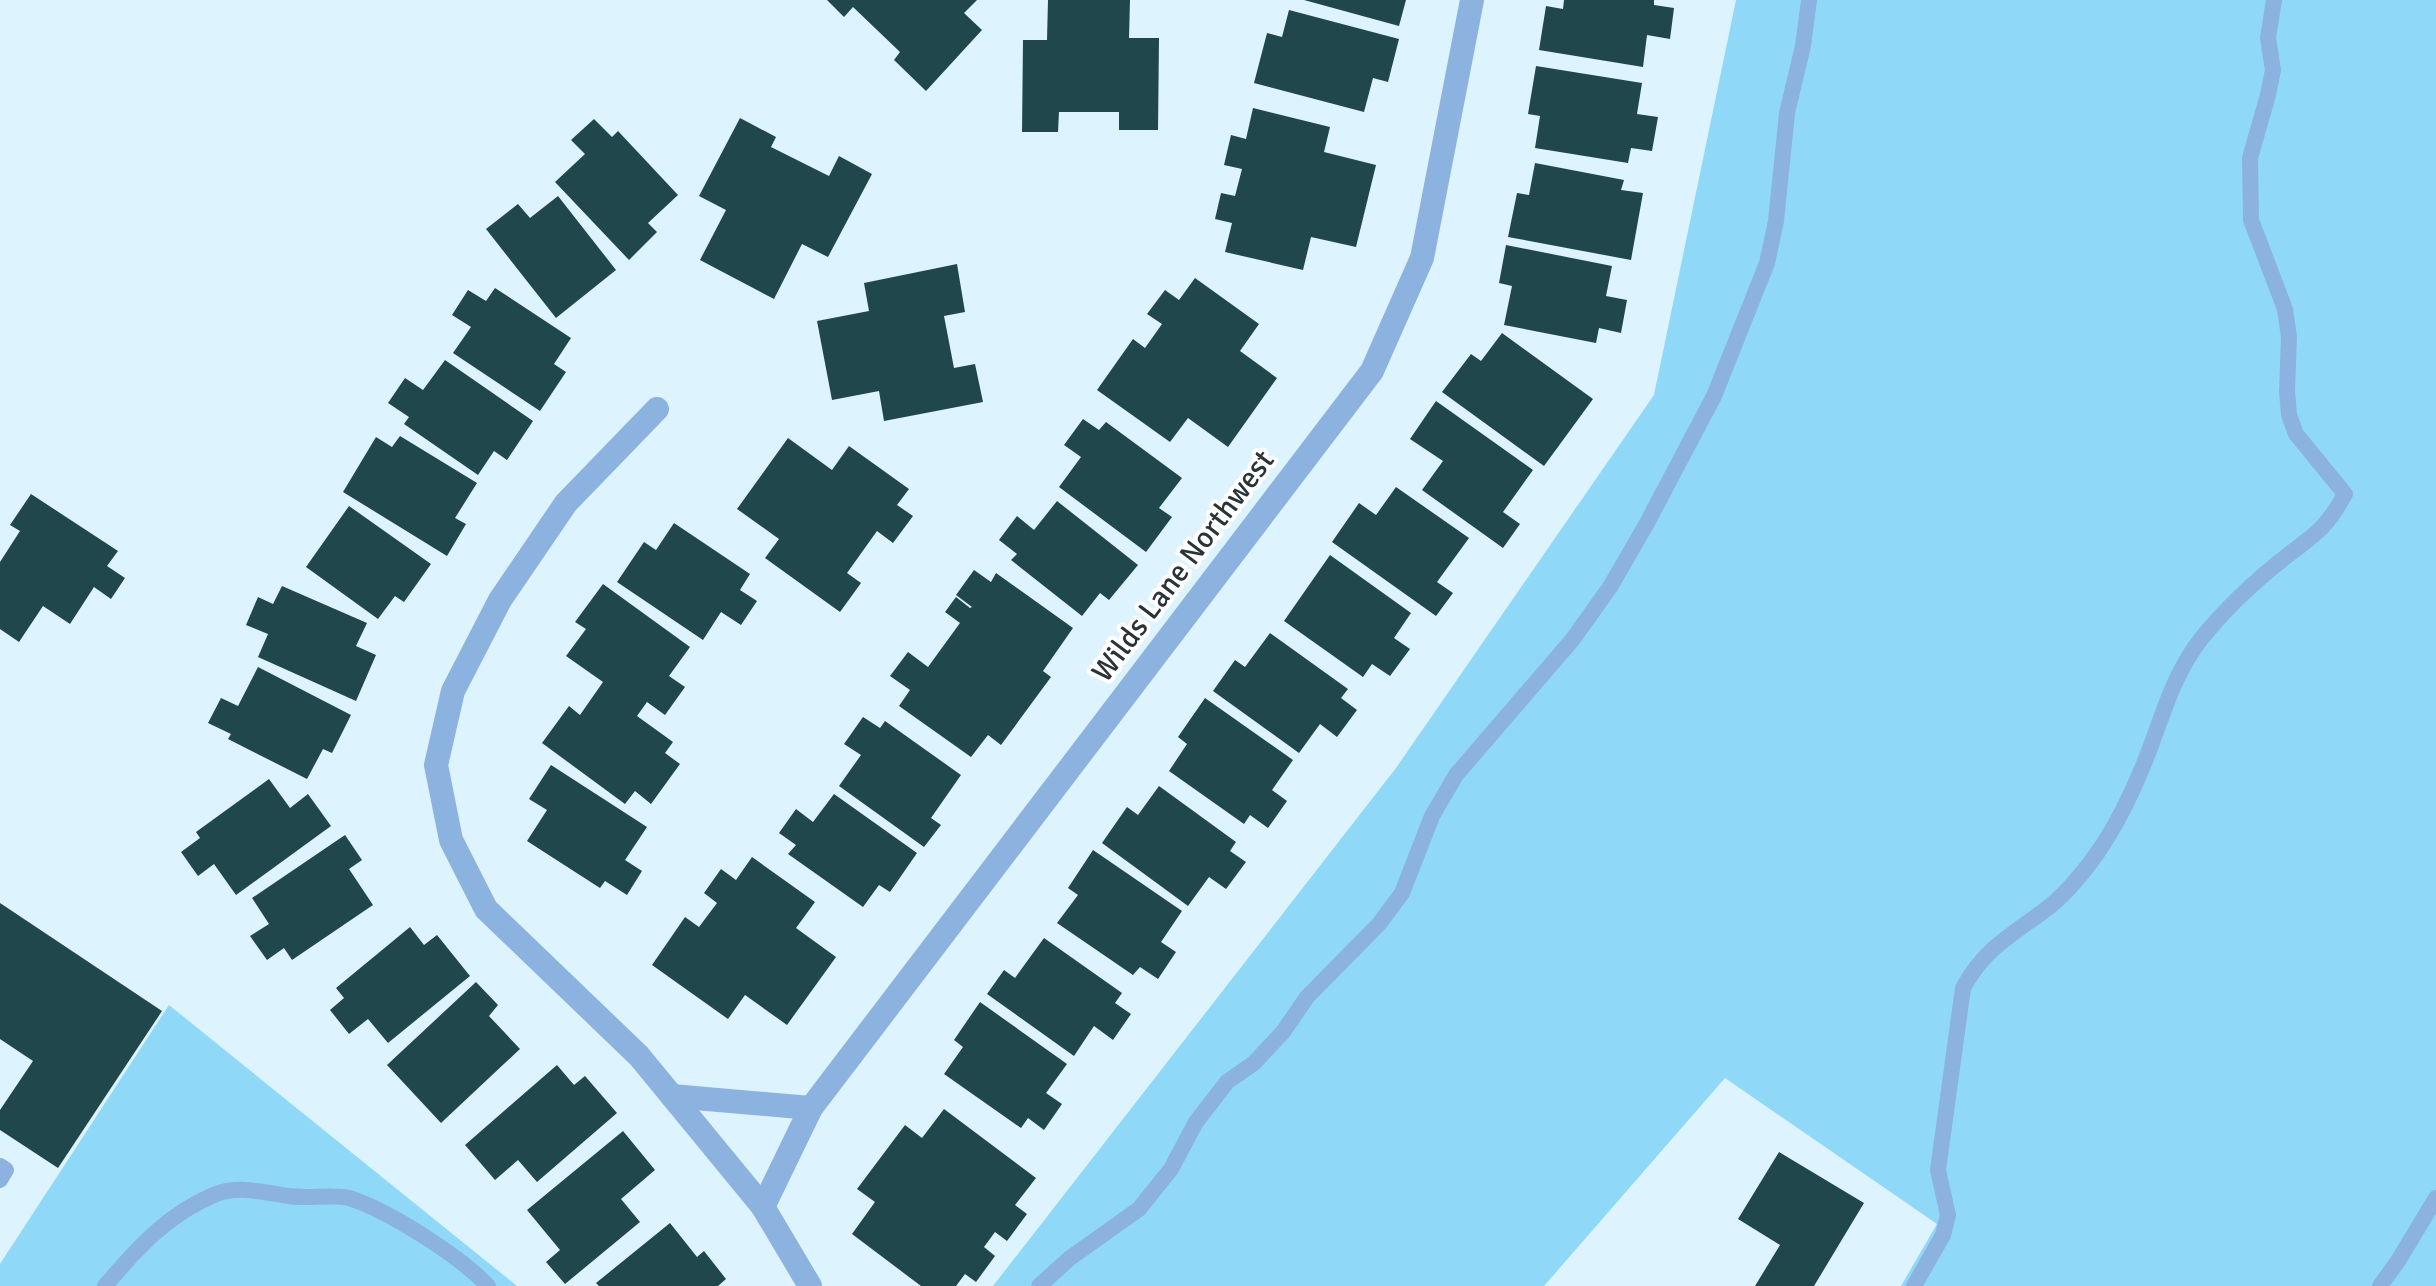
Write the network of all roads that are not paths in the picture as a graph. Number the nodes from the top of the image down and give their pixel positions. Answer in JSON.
{"nodes":[{"id":1,"x":1472,"y":0,"type":"edge"},
{"id":2,"x":1809,"y":0,"type":"edge"},
{"id":3,"x":2274,"y":0,"type":"edge"},
{"id":4,"x":657,"y":409,"type":"dead end"},
{"id":5,"x":672,"y":1096,"type":"junction"},
{"id":6,"x":811,"y":1108,"type":"junction"},
{"id":7,"x":0,"y":1166,"type":"edge"},
{"id":8,"x":0,"y":1180,"type":"edge"},
{"id":9,"x":2436,"y":1198,"type":"edge"},
{"id":10,"x":763,"y":1207,"type":"junction"},
{"id":11,"x":105,"y":1286,"type":"edge"},
{"id":12,"x":488,"y":1286,"type":"edge"},
{"id":13,"x":810,"y":1286,"type":"edge"},
{"id":14,"x":1039,"y":1286,"type":"edge"},
{"id":15,"x":1914,"y":1286,"type":"edge"},
{"id":16,"x":2380,"y":1286,"type":"edge"}],
"edges":[{"from":1,"to":6,"type":"street","name":"Wilds Lane Northwest"},
{"from":2,"to":14,"type":"lane"},
{"from":3,"to":15,"type":"lane"},
{"from":4,"to":5,"type":"street"},
{"from":5,"to":6,"type":"street"},
{"from":5,"to":10,"type":"street"},
{"from":6,"to":10,"type":"street","name":"Wilds Lane Northwest"},
{"from":7,"to":8,"type":"lane"},
{"from":9,"to":16,"type":"lane"},
{"from":10,"to":13,"type":"street"},
{"from":11,"to":12,"type":"lane"}]}
